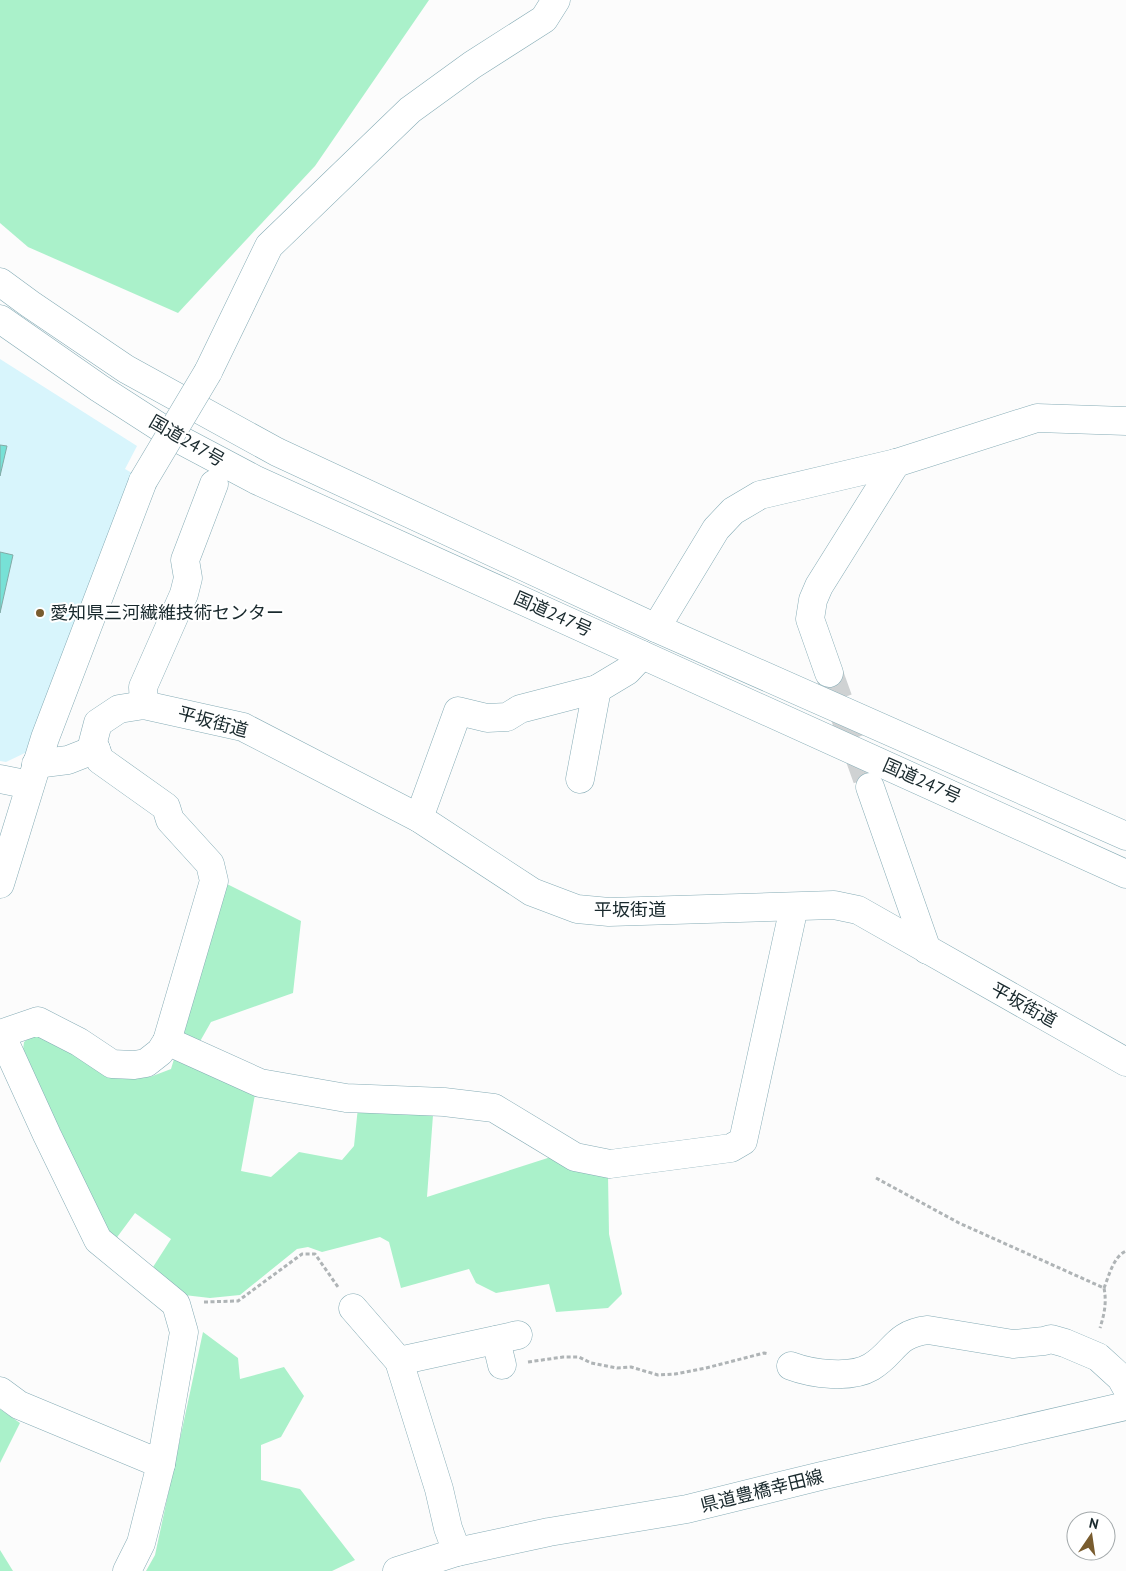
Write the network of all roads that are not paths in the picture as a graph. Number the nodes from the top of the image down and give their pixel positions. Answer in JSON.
{"nodes":[{"id":1,"x":556,"y":0,"type":"edge"},
{"id":2,"x":0,"y":282,"type":"edge"},
{"id":3,"x":0,"y":319,"type":"edge"},
{"id":4,"x":1126,"y":420,"type":"edge"},
{"id":5,"x":896,"y":462,"type":"junction"},
{"id":6,"x":214,"y":484,"type":"dead end"},
{"id":7,"x":656,"y":628,"type":"junction"},
{"id":8,"x":642,"y":654,"type":"junction"},
{"id":9,"x":829,"y":674,"type":"tunnel mouth"},
{"id":10,"x":597,"y":689,"type":"junction"},
{"id":11,"x":144,"y":705,"type":"junction"},
{"id":12,"x":96,"y":749,"type":"junction"},
{"id":13,"x":33,"y":775,"type":"junction"},
{"id":14,"x":0,"y":779,"type":"edge"},
{"id":15,"x":580,"y":779,"type":"dead end"},
{"id":16,"x":870,"y":787,"type":"tunnel mouth"},
{"id":17,"x":419,"y":818,"type":"junction"},
{"id":18,"x":1126,"y":836,"type":"edge"},
{"id":19,"x":1126,"y":874,"type":"edge"},
{"id":20,"x":0,"y":884,"type":"edge"},
{"id":21,"x":794,"y":907,"type":"junction"},
{"id":22,"x":927,"y":950,"type":"junction"},
{"id":23,"x":1,"y":1034,"type":"edge"},
{"id":24,"x":167,"y":1041,"type":"junction"},
{"id":25,"x":1126,"y":1062,"type":"edge"},
{"id":26,"x":353,"y":1308,"type":"road end"},
{"id":27,"x":505,"y":1347,"type":"road end"},
{"id":28,"x":399,"y":1361,"type":"junction"},
{"id":29,"x":791,"y":1366,"type":"road end"},
{"id":30,"x":1126,"y":1387,"type":"edge"},
{"id":31,"x":0,"y":1391,"type":"edge"},
{"id":32,"x":1126,"y":1406,"type":"edge"},
{"id":33,"x":161,"y":1464,"type":"junction"},
{"id":34,"x":457,"y":1552,"type":"junction"},
{"id":35,"x":127,"y":1571,"type":"edge"},
{"id":36,"x":397,"y":1571,"type":"edge"}],
"edges":[{"from":1,"to":13,"type":"main road","bridge":true},
{"from":2,"to":7,"type":"main road","name":"国道247号"},
{"from":3,"to":8,"type":"main road","name":"国道247号"},
{"from":4,"to":5,"type":"main road"},
{"from":5,"to":7,"type":"main road"},
{"from":5,"to":9,"type":"main road"},
{"from":6,"to":11,"type":"main road"},
{"from":7,"to":18,"type":"main road","name":"国道247号"},
{"from":8,"to":10,"type":"main road"},
{"from":8,"to":19,"type":"main road","name":"国道247号"},
{"from":10,"to":15,"type":"main road"},
{"from":10,"to":17,"type":"main road"},
{"from":11,"to":12,"type":"main road"},
{"from":11,"to":17,"type":"main road","name":"平坂街道"},
{"from":12,"to":13,"type":"main road"},
{"from":12,"to":24,"type":"main road"},
{"from":13,"to":14,"type":"main road"},
{"from":13,"to":20,"type":"main road"},
{"from":16,"to":22,"type":"main road"},
{"from":17,"to":21,"type":"main road","name":"平坂街道"},
{"from":21,"to":22,"type":"main road","name":"平坂街道"},
{"from":21,"to":24,"type":"main road"},
{"from":22,"to":25,"type":"main road","name":"平坂街道"},
{"from":23,"to":24,"type":"main road"},
{"from":23,"to":33,"type":"main road"},
{"from":26,"to":28,"type":"main road"},
{"from":27,"to":28,"type":"main road"},
{"from":28,"to":34,"type":"main road"},
{"from":29,"to":30,"type":"main road"},
{"from":31,"to":33,"type":"main road"},
{"from":32,"to":34,"type":"main road","name":"県道豊橋幸田線"},
{"from":33,"to":35,"type":"main road"},
{"from":34,"to":36,"type":"main road","name":"県道豊橋幸田線"}]}
